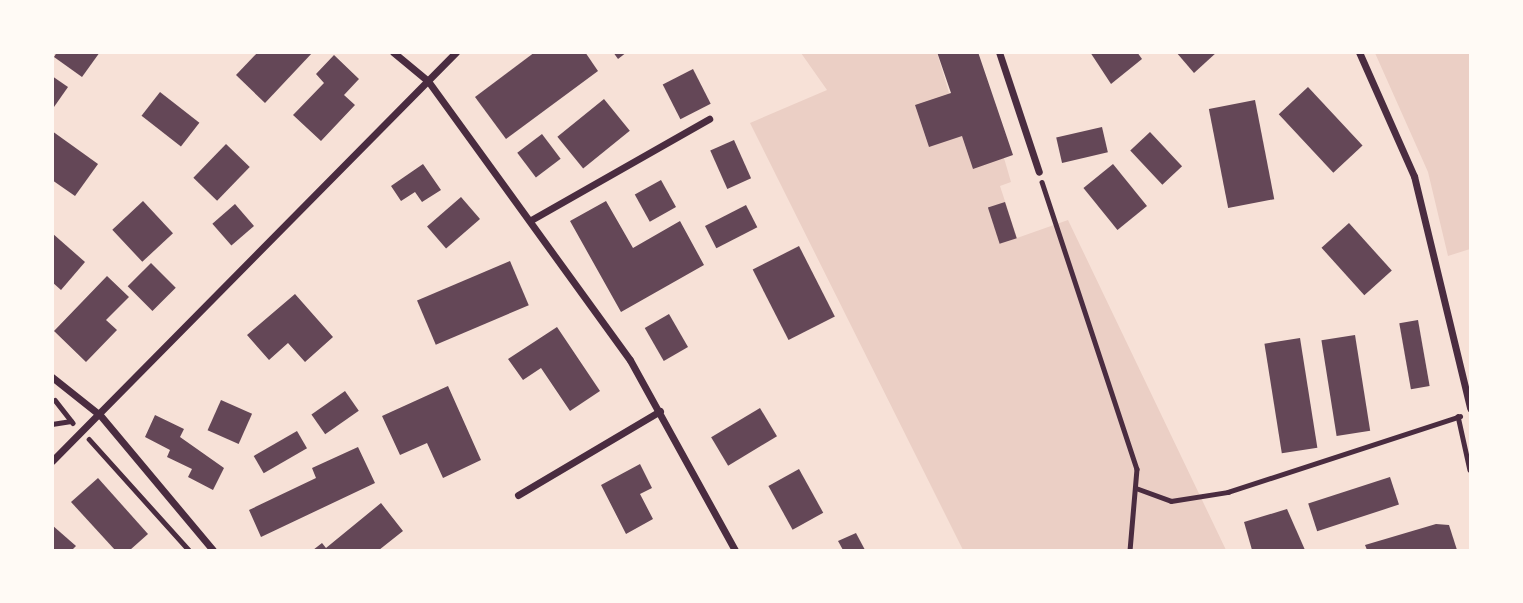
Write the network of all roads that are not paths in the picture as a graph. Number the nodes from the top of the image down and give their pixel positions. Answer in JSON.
{"nodes":[{"id":1,"x":393,"y":52,"type":"edge"},
{"id":2,"x":456,"y":52,"type":"edge"},
{"id":3,"x":999,"y":52,"type":"edge"},
{"id":4,"x":1359,"y":52,"type":"edge"},
{"id":5,"x":428,"y":81,"type":"junction"},
{"id":6,"x":709,"y":118,"type":"dead end"},
{"id":7,"x":1039,"y":172,"type":"road end"},
{"id":8,"x":531,"y":220,"type":"junction"},
{"id":9,"x":52,"y":377,"type":"edge"},
{"id":10,"x":1471,"y":410,"type":"edge"},
{"id":11,"x":660,"y":411,"type":"junction"},
{"id":12,"x":100,"y":415,"type":"junction"},
{"id":13,"x":52,"y":461,"type":"edge"},
{"id":14,"x":518,"y":495,"type":"dead end"},
{"id":15,"x":213,"y":551,"type":"edge"},
{"id":16,"x":735,"y":551,"type":"edge"}],
"edges":[{"from":1,"to":5,"type":"street"},
{"from":2,"to":5,"type":"street"},
{"from":3,"to":7,"type":"street"},
{"from":4,"to":10,"type":"street"},
{"from":5,"to":8,"type":"street"},
{"from":5,"to":12,"type":"street"},
{"from":6,"to":8,"type":"street"},
{"from":8,"to":11,"type":"street"},
{"from":9,"to":12,"type":"street"},
{"from":11,"to":14,"type":"street"},
{"from":11,"to":16,"type":"street"},
{"from":12,"to":13,"type":"street"},
{"from":12,"to":15,"type":"street"}]}
